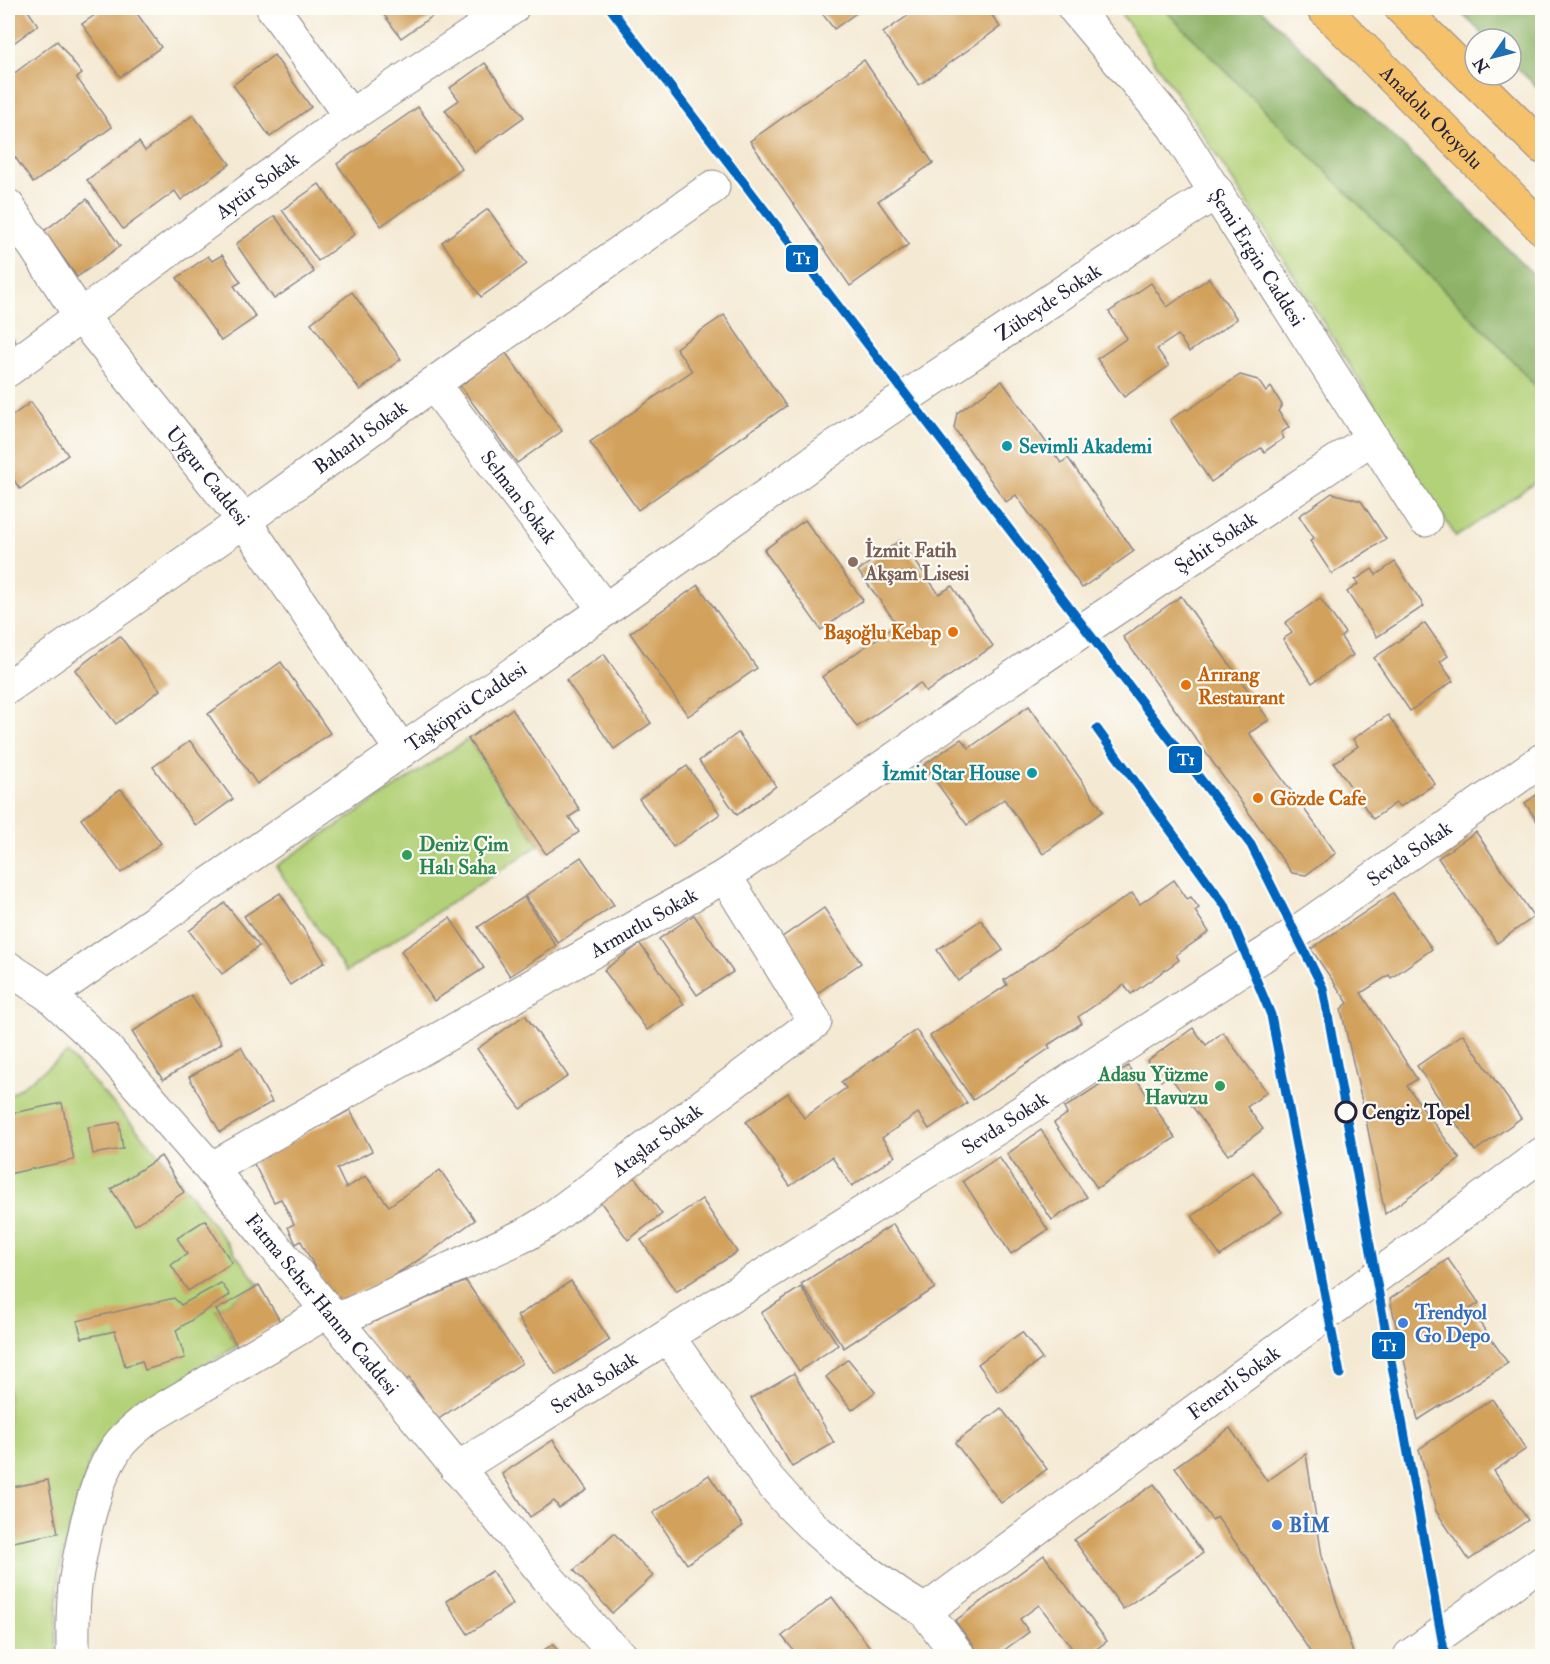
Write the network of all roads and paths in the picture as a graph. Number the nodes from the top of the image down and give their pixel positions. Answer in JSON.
{"nodes":[{"id":1,"x":273,"y":8,"type":"edge"},
{"id":2,"x":512,"y":8,"type":"edge"},
{"id":3,"x":1074,"y":8,"type":"edge"},
{"id":4,"x":1323,"y":8,"type":"edge"},
{"id":5,"x":1401,"y":8,"type":"edge"},
{"id":6,"x":350,"y":116,"type":"junction"},
{"id":7,"x":1542,"y":147,"type":"edge"},
{"id":8,"x":713,"y":187,"type":"dead end"},
{"id":9,"x":1217,"y":192,"type":"junction"},
{"id":10,"x":8,"y":206,"type":"edge"},
{"id":11,"x":1542,"y":228,"type":"edge"},
{"id":12,"x":80,"y":315,"type":"junction"},
{"id":13,"x":8,"y":370,"type":"edge"},
{"id":14,"x":433,"y":384,"type":"junction"},
{"id":15,"x":881,"y":414,"type":"joint"},
{"id":16,"x":1372,"y":438,"type":"junction"},
{"id":17,"x":1425,"y":520,"type":"dead end"},
{"id":18,"x":244,"y":521,"type":"junction"},
{"id":19,"x":606,"y":610,"type":"junction"},
{"id":20,"x":1059,"y":646,"type":"joint"},
{"id":21,"x":8,"y":687,"type":"edge"},
{"id":22,"x":402,"y":751,"type":"junction"},
{"id":23,"x":1542,"y":760,"type":"edge"},
{"id":24,"x":725,"y":876,"type":"junction"},
{"id":25,"x":8,"y":968,"type":"edge"},
{"id":26,"x":49,"y":995,"type":"junction"},
{"id":27,"x":1542,"y":1154,"type":"edge"},
{"id":28,"x":211,"y":1169,"type":"junction"},
{"id":29,"x":332,"y":1316,"type":"junction"},
{"id":30,"x":668,"y":1337,"type":"junction"},
{"id":31,"x":457,"y":1469,"type":"junction"},
{"id":32,"x":1542,"y":1563,"type":"edge"},
{"id":33,"x":925,"y":1611,"type":"junction"},
{"id":34,"x":72,"y":1656,"type":"edge"},
{"id":35,"x":621,"y":1656,"type":"edge"},
{"id":36,"x":959,"y":1656,"type":"edge"},
{"id":37,"x":1410,"y":1656,"type":"edge"}],
"edges":[{"from":1,"to":6,"type":"street"},
{"from":2,"to":6,"type":"street","name":"Aytür Sokak"},
{"from":3,"to":9,"type":"street","name":"Şemi Ergin Caddesi"},
{"from":4,"to":11,"type":"highway","name":"Anadolu Otoyolu"},
{"from":5,"to":7,"type":"highway"},
{"from":6,"to":12,"type":"street","name":"Aytür Sokak"},
{"from":8,"to":14,"type":"street","name":"Baharlı Sokak"},
{"from":9,"to":15,"type":"street","name":"Zübeyde Sokak"},
{"from":9,"to":16,"type":"street","name":"Şemi Ergin Caddesi"},
{"from":10,"to":12,"type":"street","name":"Uygur Caddesi"},
{"from":12,"to":13,"type":"street","name":"Aytür Sokak"},
{"from":12,"to":18,"type":"street","name":"Uygur Caddesi"},
{"from":14,"to":18,"type":"street","name":"Baharlı Sokak"},
{"from":14,"to":19,"type":"street","name":"Selman Sokak"},
{"from":15,"to":19,"type":"street","name":"Taşköprü Caddesi"},
{"from":16,"to":17,"type":"street","name":"Şemi Ergin Caddesi"},
{"from":16,"to":20,"type":"street","name":"Şehit Sokak"},
{"from":18,"to":21,"type":"street","name":"Baharlı Sokak"},
{"from":18,"to":22,"type":"street","name":"Uygur Caddesi"},
{"from":19,"to":22,"type":"street","name":"Taşköprü Caddesi"},
{"from":20,"to":24,"type":"street","name":"Armutlu Sokak"},
{"from":22,"to":26,"type":"street","name":"Taşköprü Caddesi"},
{"from":23,"to":30,"type":"street","name":"Sevda Sokak"},
{"from":24,"to":28,"type":"street","name":"Armutlu Sokak"},
{"from":24,"to":29,"type":"street","name":"Ataşlar Sokak"},
{"from":25,"to":26,"type":"street","name":"Fatma Seher Hanım Caddesi"},
{"from":26,"to":28,"type":"street","name":"Fatma Seher Hanım Caddesi"},
{"from":27,"to":33,"type":"street","name":"Fenerli Sokak"},
{"from":28,"to":29,"type":"street","name":"Fatma Seher Hanım Caddesi"},
{"from":29,"to":31,"type":"street","name":"Fatma Seher Hanım Caddesi"},
{"from":29,"to":34,"type":"street"},
{"from":30,"to":31,"type":"street","name":"Sevda Sokak"},
{"from":30,"to":33,"type":"street"},
{"from":31,"to":35,"type":"street","name":"Fatma Seher Hanım Caddesi"},
{"from":32,"to":37,"type":"street"},
{"from":33,"to":36,"type":"street"}]}
